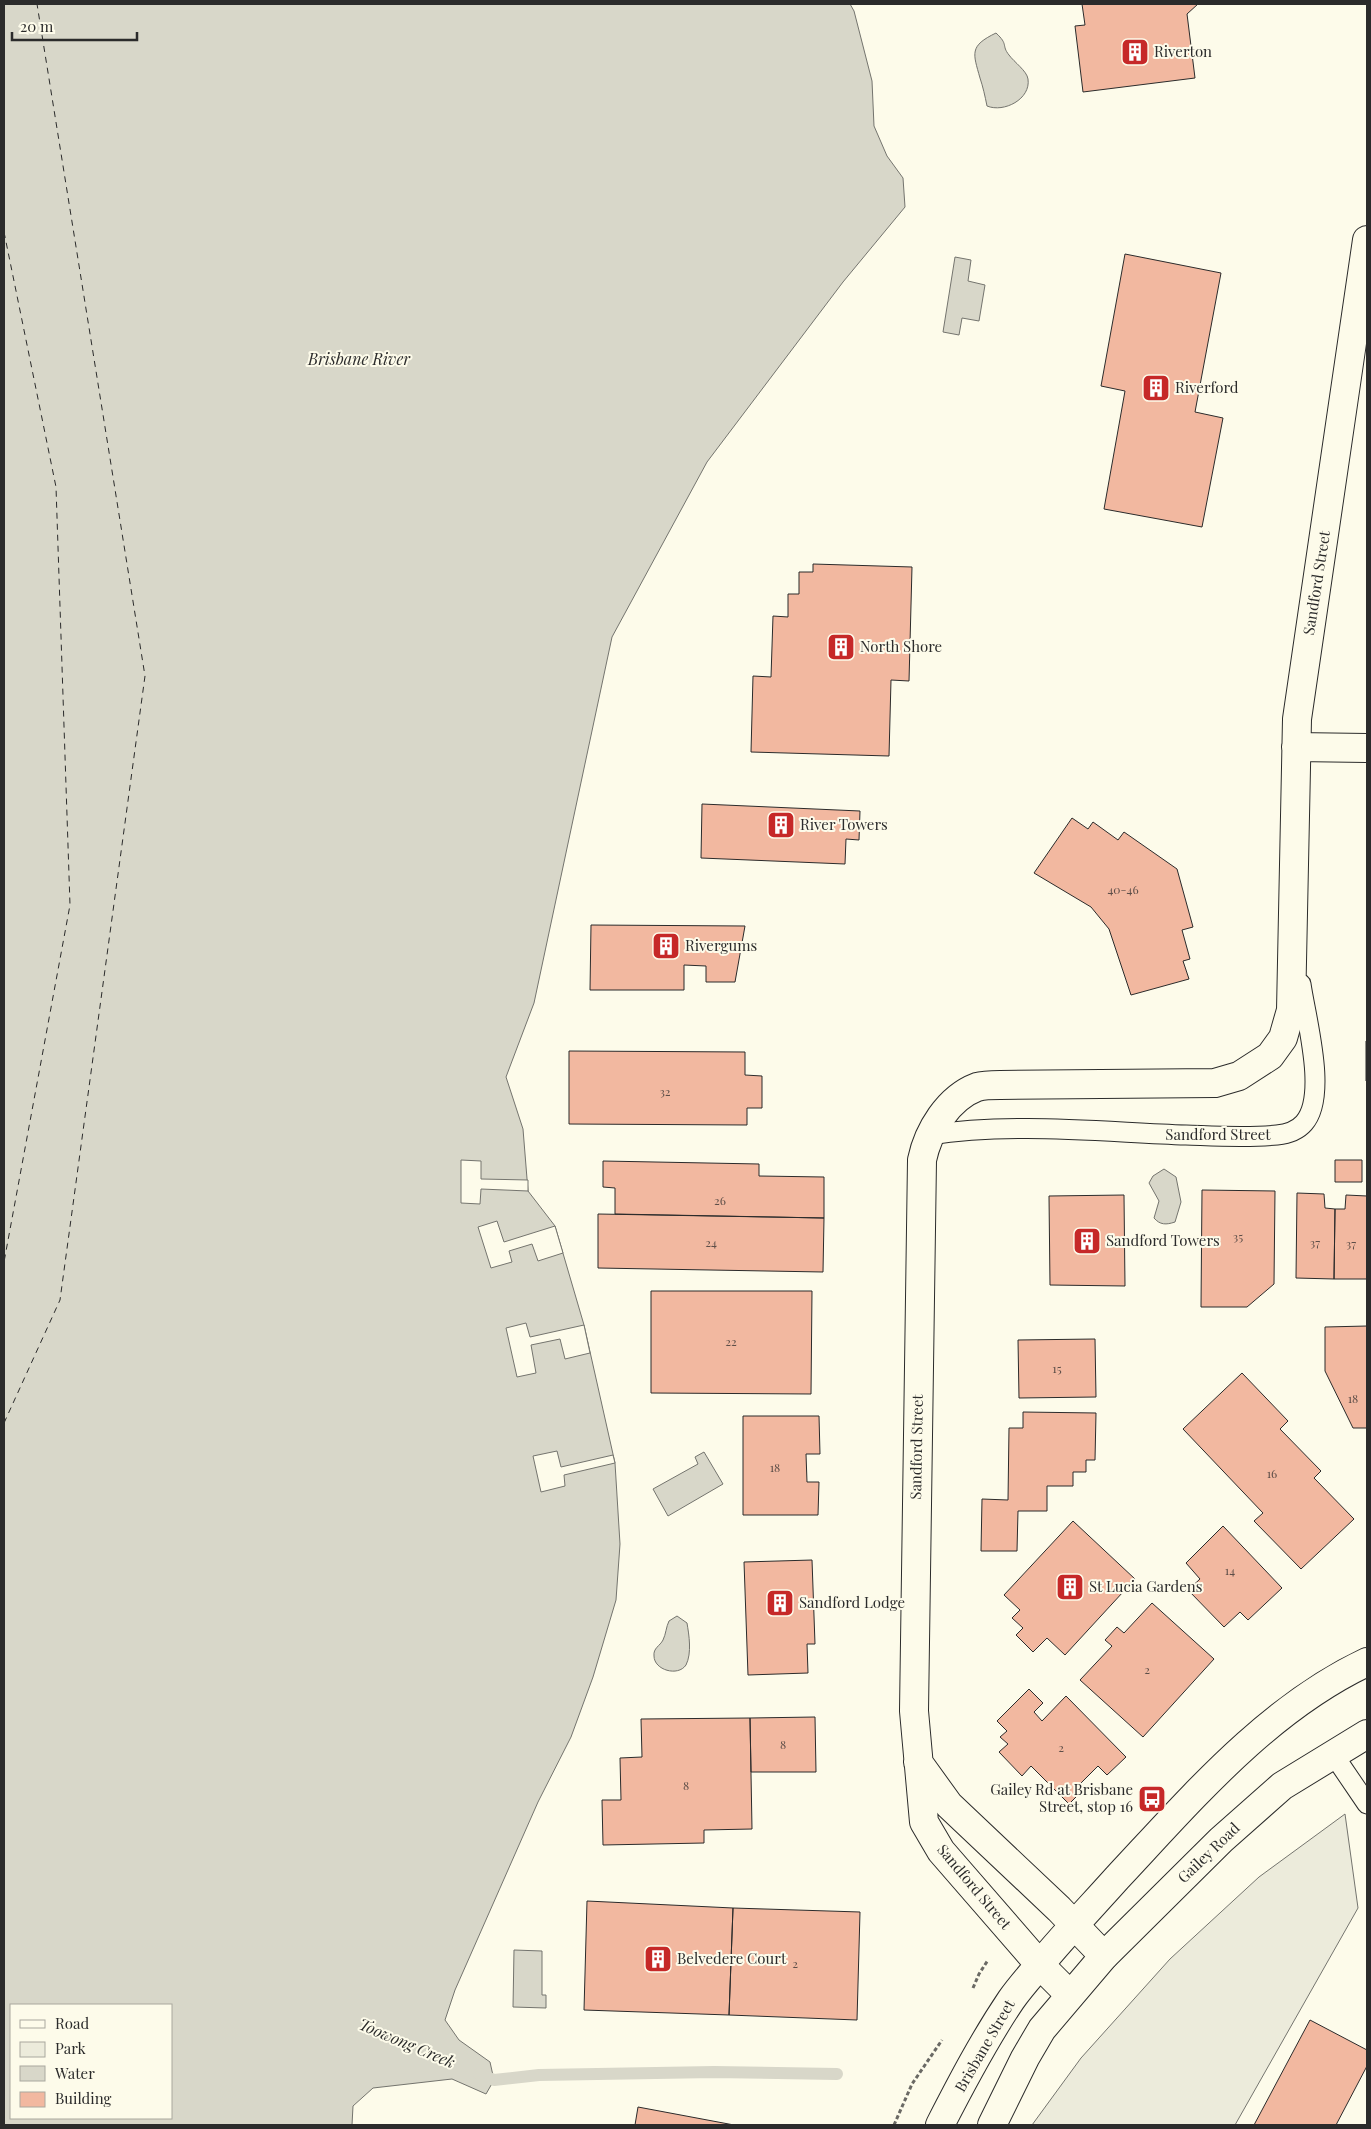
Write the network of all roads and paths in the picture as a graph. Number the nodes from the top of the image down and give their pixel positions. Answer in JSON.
{"nodes":[{"id":1,"x":1367,"y":240,"type":"edge"},
{"id":2,"x":1296,"y":747,"type":"junction"},
{"id":3,"x":1367,"y":748,"type":"edge"},
{"id":4,"x":1292,"y":928,"type":"junction"},
{"id":5,"x":929,"y":1135,"type":"junction"},
{"id":6,"x":1367,"y":1662,"type":"edge"},
{"id":7,"x":1367,"y":1734,"type":"edge"},
{"id":8,"x":1333,"y":1754,"type":"junction"},
{"id":9,"x":917,"y":1761,"type":"junction"},
{"id":10,"x":1367,"y":1804,"type":"edge"},
{"id":11,"x":1074,"y":1924,"type":"junction"},
{"id":12,"x":991,"y":1956,"type":"dead end"},
{"id":13,"x":1104,"y":1956,"type":"junction"},
{"id":14,"x":1040,"y":1965,"type":"junction"},
{"id":15,"x":973,"y":1990,"type":"dead end"},
{"id":16,"x":1070,"y":1994,"type":"junction"},
{"id":17,"x":944,"y":2037,"type":"dead end"},
{"id":18,"x":894,"y":2125,"type":"edge"},
{"id":19,"x":940,"y":2125,"type":"edge"},
{"id":20,"x":992,"y":2125,"type":"edge"}],
"edges":[{"from":1,"to":2,"type":"street","name":"Sandford Street"},
{"from":2,"to":3,"type":"street"},
{"from":2,"to":4,"type":"street","name":"Sandford Street"},
{"from":4,"to":5,"type":"street","name":"Sandford Street"},
{"from":4,"to":5,"type":"lane","name":"Sandford Street"},
{"from":5,"to":9,"type":"street","name":"Sandford Street"},
{"from":6,"to":11,"type":"street"},
{"from":7,"to":8,"type":"street","name":"Gailey Road"},
{"from":8,"to":10,"type":"lane"},
{"from":8,"to":13,"type":"street","name":"Gailey Road"},
{"from":9,"to":11,"type":"street"},
{"from":9,"to":14,"type":"street","name":"Sandford Street"},
{"from":11,"to":13,"type":"street"},
{"from":11,"to":14,"type":"street","name":"Brisbane Street"},
{"from":12,"to":15,"type":"path"},
{"from":13,"to":16,"type":"street","name":"Gailey Road"},
{"from":14,"to":16,"type":"street","name":"Sandford Street"},
{"from":14,"to":19,"type":"street","name":"Brisbane Street"},
{"from":16,"to":20,"type":"street"},
{"from":17,"to":18,"type":"path"}]}
